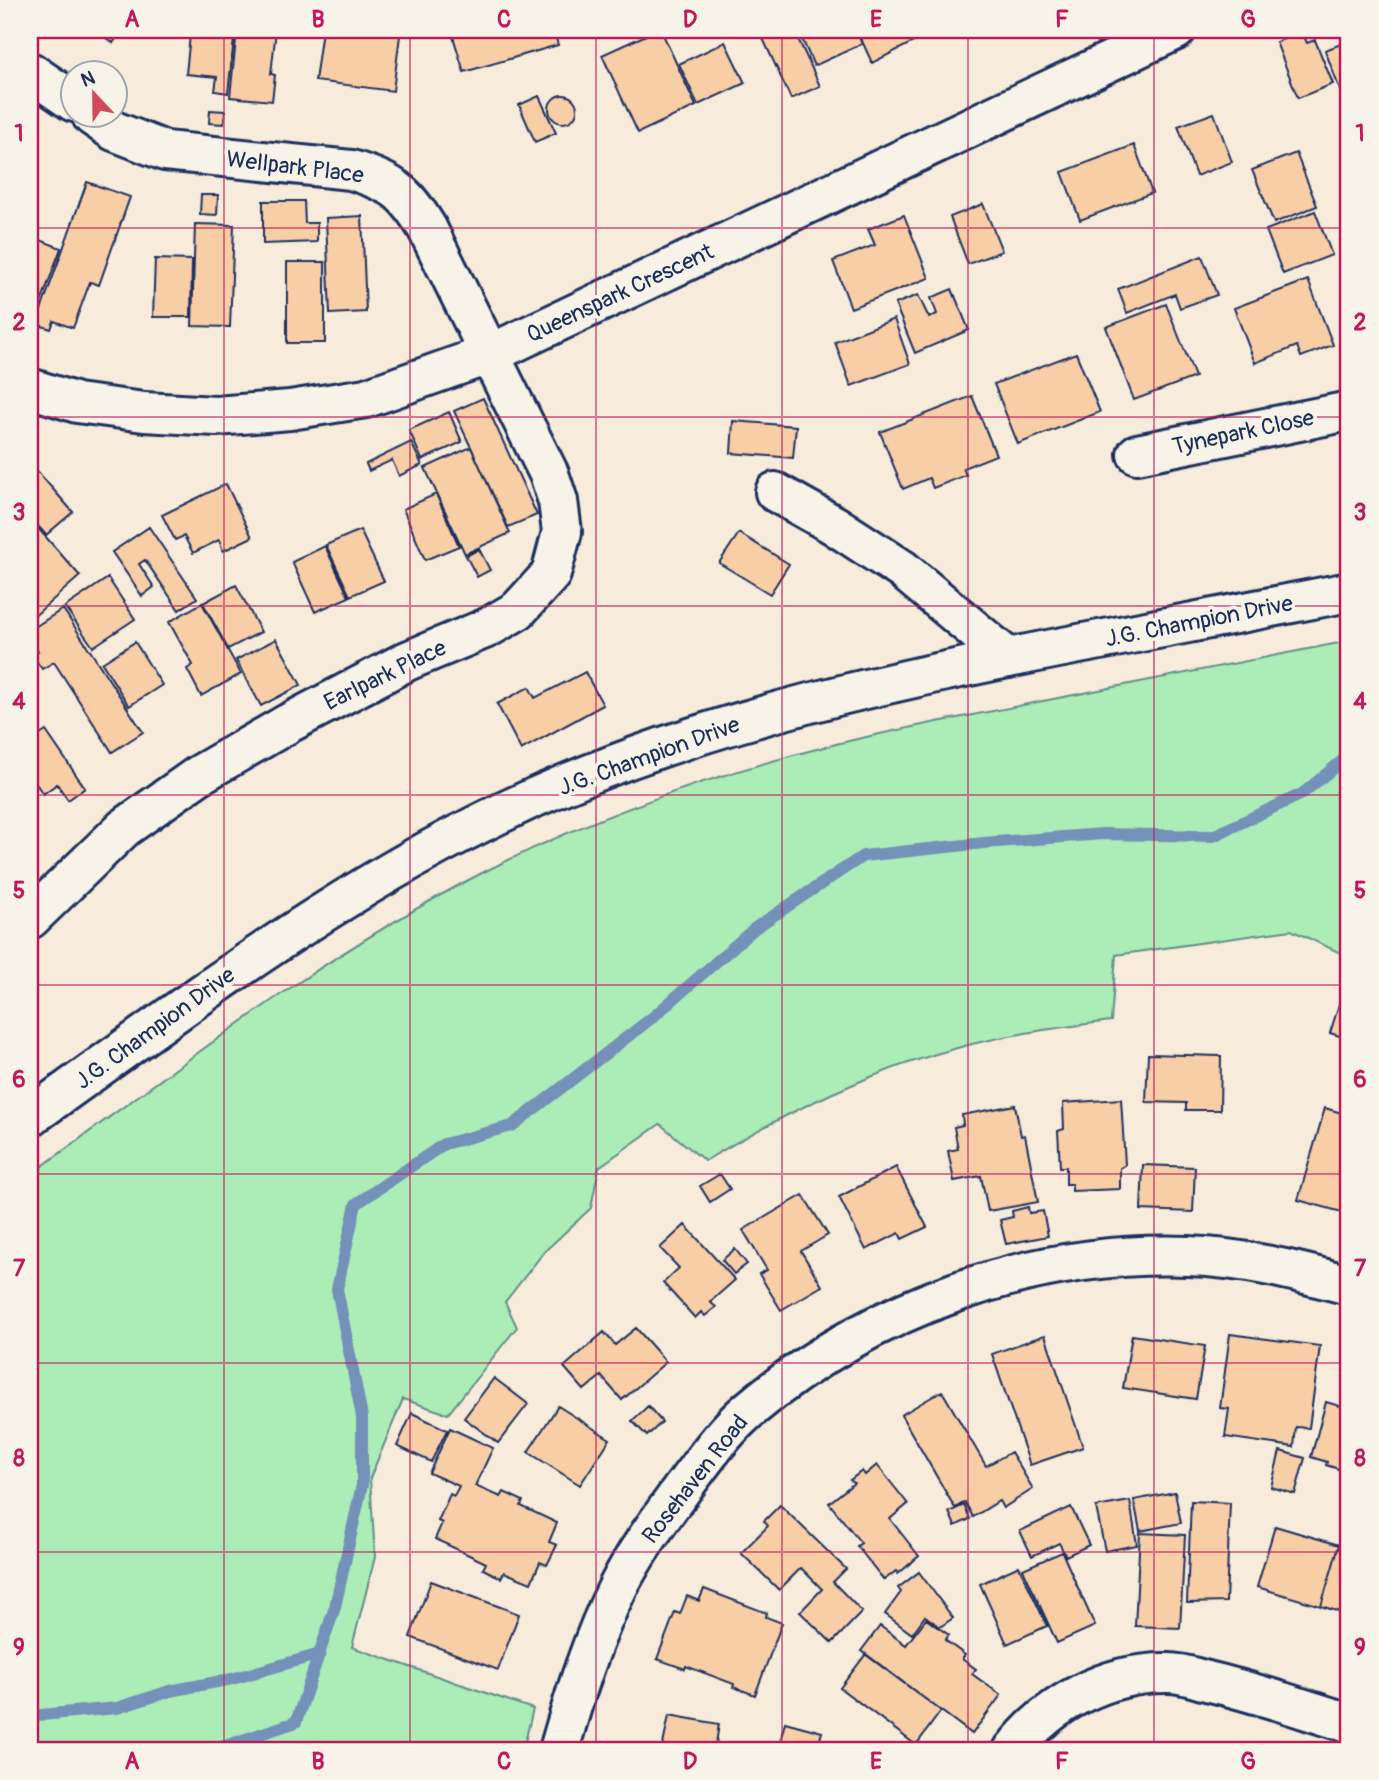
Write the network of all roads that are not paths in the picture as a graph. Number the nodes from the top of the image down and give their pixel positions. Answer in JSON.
{"nodes":[{"id":1,"x":1176,"y":30,"type":"edge"},
{"id":2,"x":30,"y":72,"type":"edge"},
{"id":3,"x":60,"y":93,"type":"edge"},
{"id":4,"x":113,"y":130,"type":"edge"},
{"id":5,"x":490,"y":354,"type":"junction"},
{"id":6,"x":30,"y":388,"type":"edge"},
{"id":7,"x":1349,"y":411,"type":"edge"},
{"id":8,"x":1137,"y":454,"type":"dead end"},
{"id":9,"x":775,"y":492,"type":"dead end"},
{"id":10,"x":1349,"y":592,"type":"edge"},
{"id":11,"x":1009,"y":658,"type":"junction"},
{"id":12,"x":30,"y":919,"type":"edge"},
{"id":13,"x":30,"y":1117,"type":"edge"},
{"id":14,"x":1349,"y":1285,"type":"edge"},
{"id":15,"x":1349,"y":1723,"type":"edge"},
{"id":16,"x":559,"y":1750,"type":"edge"},
{"id":17,"x":1013,"y":1750,"type":"edge"}],
"edges":[{"from":1,"to":5,"type":"street","name":"Queenspark Crescent"},
{"from":2,"to":3,"type":"street"},
{"from":4,"to":5,"type":"street","name":"Wellpark Place"},
{"from":5,"to":6,"type":"street","name":"Queenspark Crescent"},
{"from":5,"to":12,"type":"street","name":"Earlpark Place"},
{"from":7,"to":8,"type":"street","name":"Tynepark Close"},
{"from":9,"to":11,"type":"street"},
{"from":10,"to":11,"type":"street","name":"J.G. Champion Drive"},
{"from":11,"to":13,"type":"street","name":"J.G. Champion Drive"},
{"from":14,"to":16,"type":"street","name":"Rosehaven Road"},
{"from":15,"to":17,"type":"street"}]}
